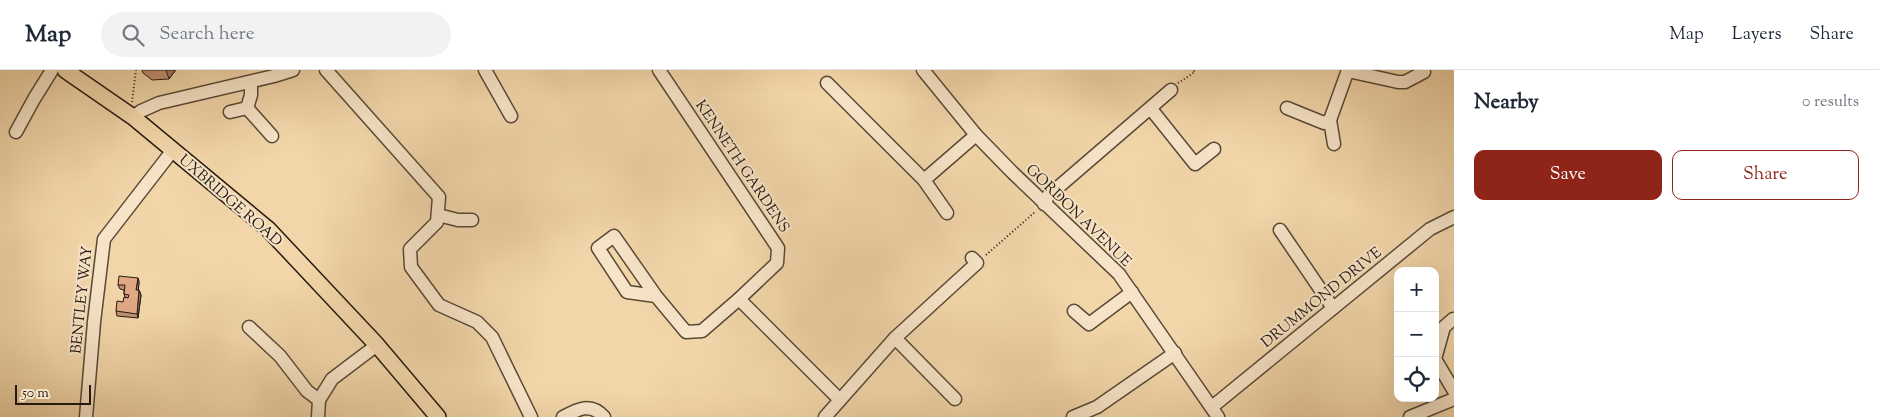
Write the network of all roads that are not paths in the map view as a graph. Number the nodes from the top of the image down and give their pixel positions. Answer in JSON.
{"nodes":[{"id":1,"x":52,"y":70,"type":"edge"},
{"id":2,"x":65,"y":70,"type":"edge"},
{"id":3,"x":293,"y":70,"type":"edge"},
{"id":4,"x":326,"y":70,"type":"edge"},
{"id":5,"x":485,"y":70,"type":"edge"},
{"id":6,"x":659,"y":70,"type":"edge"},
{"id":7,"x":923,"y":70,"type":"edge"},
{"id":8,"x":1423,"y":70,"type":"edge"},
{"id":9,"x":1348,"y":71,"type":"edge"},
{"id":10,"x":273,"y":73,"type":"edge"},
{"id":11,"x":251,"y":82,"type":"junction"},
{"id":12,"x":827,"y":83,"type":"dead end"},
{"id":13,"x":1170,"y":90,"type":"road end"},
{"id":14,"x":247,"y":108,"type":"junction"},
{"id":15,"x":1287,"y":108,"type":"dead end"},
{"id":16,"x":1150,"y":109,"type":"junction"},
{"id":17,"x":230,"y":112,"type":"dead end"},
{"id":18,"x":511,"y":116,"type":"dead end"},
{"id":19,"x":133,"y":117,"type":"junction"},
{"id":20,"x":1330,"y":120,"type":"junction"},
{"id":21,"x":16,"y":132,"type":"dead end"},
{"id":22,"x":976,"y":135,"type":"junction"},
{"id":23,"x":272,"y":136,"type":"dead end"},
{"id":24,"x":1334,"y":144,"type":"dead end"},
{"id":25,"x":1214,"y":149,"type":"dead end"},
{"id":26,"x":173,"y":150,"type":"junction"},
{"id":27,"x":924,"y":180,"type":"junction"},
{"id":28,"x":1044,"y":204,"type":"junction"},
{"id":29,"x":947,"y":213,"type":"dead end"},
{"id":30,"x":438,"y":215,"type":"junction"},
{"id":31,"x":1454,"y":217,"type":"edge"},
{"id":32,"x":472,"y":220,"type":"dead end"},
{"id":33,"x":1280,"y":230,"type":"dead end"},
{"id":34,"x":974,"y":261,"type":"road end"},
{"id":35,"x":1132,"y":292,"type":"junction"},
{"id":36,"x":656,"y":296,"type":"junction"},
{"id":37,"x":739,"y":299,"type":"junction"},
{"id":38,"x":1333,"y":308,"type":"junction"},
{"id":39,"x":1074,"y":311,"type":"dead end"},
{"id":40,"x":1453,"y":318,"type":"edge"},
{"id":41,"x":249,"y":327,"type":"dead end"},
{"id":42,"x":895,"y":338,"type":"junction"},
{"id":43,"x":377,"y":345,"type":"junction"},
{"id":44,"x":1174,"y":353,"type":"junction"},
{"id":45,"x":1436,"y":357,"type":"edge"},
{"id":46,"x":1439,"y":366,"type":"edge"},
{"id":47,"x":1454,"y":391,"type":"edge"},
{"id":48,"x":955,"y":399,"type":"dead end"},
{"id":49,"x":1454,"y":399,"type":"edge"},
{"id":50,"x":318,"y":400,"type":"junction"},
{"id":51,"x":840,"y":400,"type":"junction"},
{"id":52,"x":1098,"y":412,"type":"edge"},
{"id":53,"x":1215,"y":412,"type":"edge"},
{"id":54,"x":86,"y":417,"type":"edge"},
{"id":55,"x":318,"y":417,"type":"edge"},
{"id":56,"x":438,"y":417,"type":"edge"},
{"id":57,"x":531,"y":417,"type":"edge"},
{"id":58,"x":563,"y":417,"type":"edge"},
{"id":59,"x":604,"y":417,"type":"edge"},
{"id":60,"x":825,"y":417,"type":"edge"},
{"id":61,"x":1073,"y":417,"type":"edge"},
{"id":62,"x":1410,"y":417,"type":"edge"}],
"edges":[{"from":1,"to":21,"type":"street"},
{"from":2,"to":19,"type":"main road","name":"UXBRIDGE ROAD"},
{"from":3,"to":10,"type":"street"},
{"from":4,"to":30,"type":"street"},
{"from":5,"to":18,"type":"street"},
{"from":6,"to":37,"type":"street","name":"KENNETH GARDENS"},
{"from":7,"to":22,"type":"street","name":"GORDON AVENUE"},
{"from":8,"to":9,"type":"street"},
{"from":9,"to":20,"type":"street"},
{"from":10,"to":11,"type":"street"},
{"from":11,"to":14,"type":"street"},
{"from":11,"to":19,"type":"street"},
{"from":12,"to":27,"type":"street"},
{"from":13,"to":16,"type":"street"},
{"from":14,"to":17,"type":"street"},
{"from":14,"to":23,"type":"street"},
{"from":15,"to":20,"type":"street"},
{"from":16,"to":25,"type":"street"},
{"from":16,"to":28,"type":"street"},
{"from":19,"to":26,"type":"main road","name":"UXBRIDGE ROAD"},
{"from":20,"to":24,"type":"street"},
{"from":22,"to":27,"type":"street"},
{"from":22,"to":28,"type":"street","name":"GORDON AVENUE"},
{"from":26,"to":43,"type":"main road","name":"UXBRIDGE ROAD"},
{"from":26,"to":54,"type":"street","name":"BENTLEY WAY"},
{"from":27,"to":29,"type":"street"},
{"from":28,"to":35,"type":"street","name":"GORDON AVENUE"},
{"from":30,"to":32,"type":"street"},
{"from":30,"to":57,"type":"street"},
{"from":31,"to":38,"type":"street","name":"DRUMMOND DRIVE"},
{"from":33,"to":38,"type":"street"},
{"from":34,"to":42,"type":"street"},
{"from":35,"to":39,"type":"street"},
{"from":35,"to":44,"type":"street","name":"GORDON AVENUE"},
{"from":36,"to":36,"type":"street"},
{"from":36,"to":37,"type":"street","name":"KENNETH GARDENS"},
{"from":37,"to":51,"type":"street"},
{"from":38,"to":53,"type":"street","name":"DRUMMOND DRIVE"},
{"from":40,"to":45,"type":"street"},
{"from":41,"to":50,"type":"street"},
{"from":42,"to":48,"type":"street"},
{"from":42,"to":51,"type":"street"},
{"from":43,"to":50,"type":"street"},
{"from":43,"to":56,"type":"main road","name":"UXBRIDGE ROAD"},
{"from":44,"to":52,"type":"street"},
{"from":44,"to":53,"type":"street","name":"GORDON AVENUE"},
{"from":46,"to":47,"type":"street"},
{"from":49,"to":62,"type":"street"},
{"from":50,"to":55,"type":"street"},
{"from":51,"to":60,"type":"street"},
{"from":52,"to":61,"type":"street"},
{"from":58,"to":59,"type":"street"}]}
